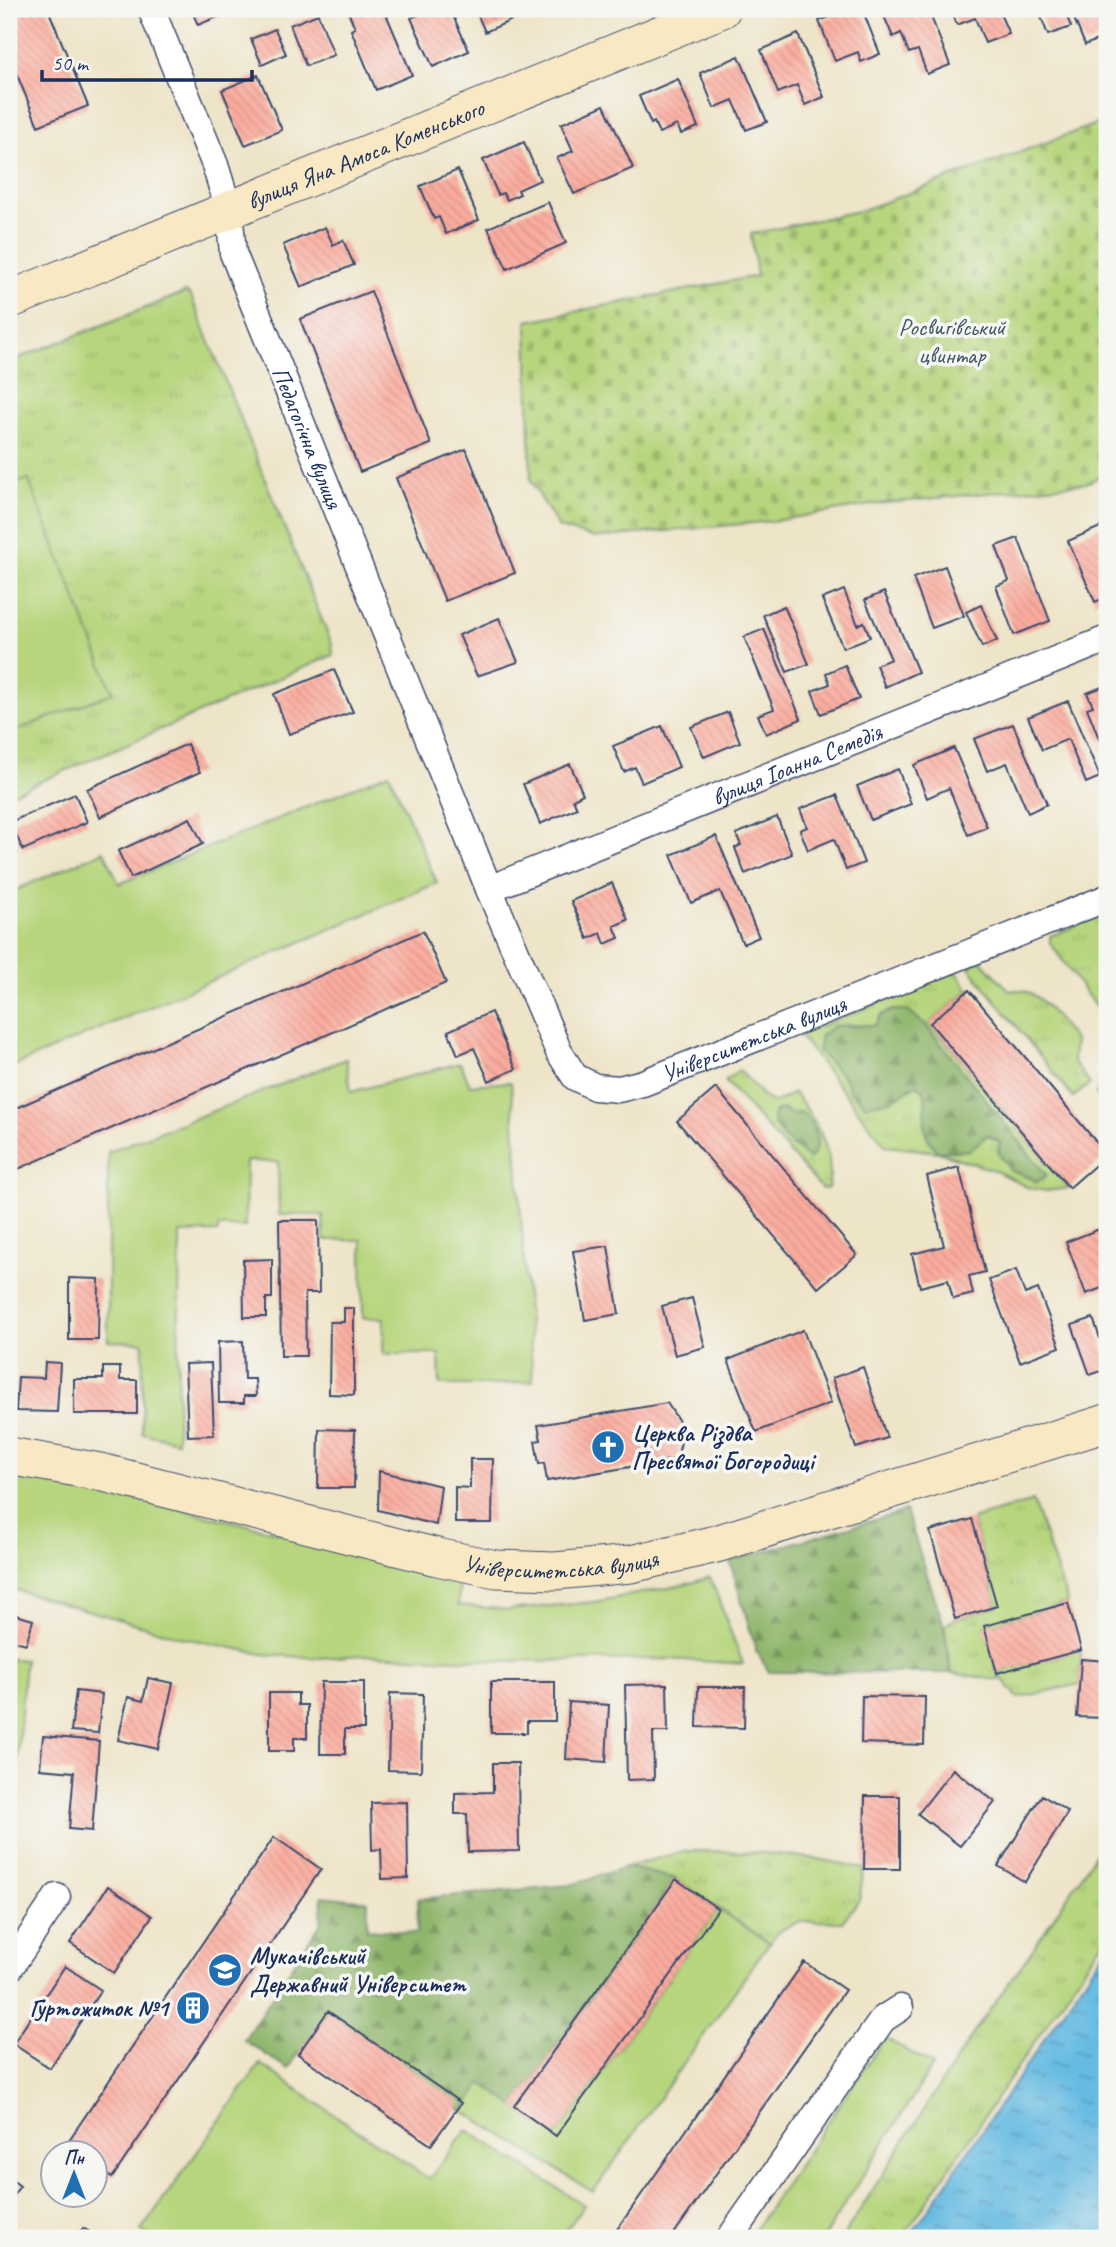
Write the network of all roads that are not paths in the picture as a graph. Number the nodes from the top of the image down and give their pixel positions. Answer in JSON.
{"nodes":[{"id":1,"x":152,"y":9,"type":"edge"},
{"id":2,"x":722,"y":9,"type":"edge"},
{"id":3,"x":229,"y":210,"type":"junction"},
{"id":4,"x":9,"y":300,"type":"edge"},
{"id":5,"x":1107,"y":639,"type":"edge"},
{"id":6,"x":484,"y":877,"type":"junction"},
{"id":7,"x":1107,"y":898,"type":"edge"},
{"id":8,"x":1107,"y":1423,"type":"edge"},
{"id":9,"x":9,"y":1456,"type":"edge"},
{"id":10,"x":57,"y":1897,"type":"dead end"},
{"id":11,"x":9,"y":1969,"type":"edge"},
{"id":12,"x":900,"y":2008,"type":"dead end"},
{"id":13,"x":730,"y":2238,"type":"edge"}],
"edges":[{"from":1,"to":3,"type":"street","name":"Педагогічна вулиця"},
{"from":2,"to":3,"type":"main road","name":"вулиця Яна Амоса Коменського"},
{"from":3,"to":4,"type":"main road","name":"вулиця Яна Амоса Коменського"},
{"from":3,"to":6,"type":"street","name":"Педагогічна вулиця"},
{"from":5,"to":6,"type":"street","name":"вулиця Іоанна Семедія"},
{"from":6,"to":7,"type":"street","name":"Університетська вулиця"},
{"from":8,"to":9,"type":"main road","name":"Університетська вулиця"},
{"from":10,"to":11,"type":"street"},
{"from":12,"to":13,"type":"street"}]}
